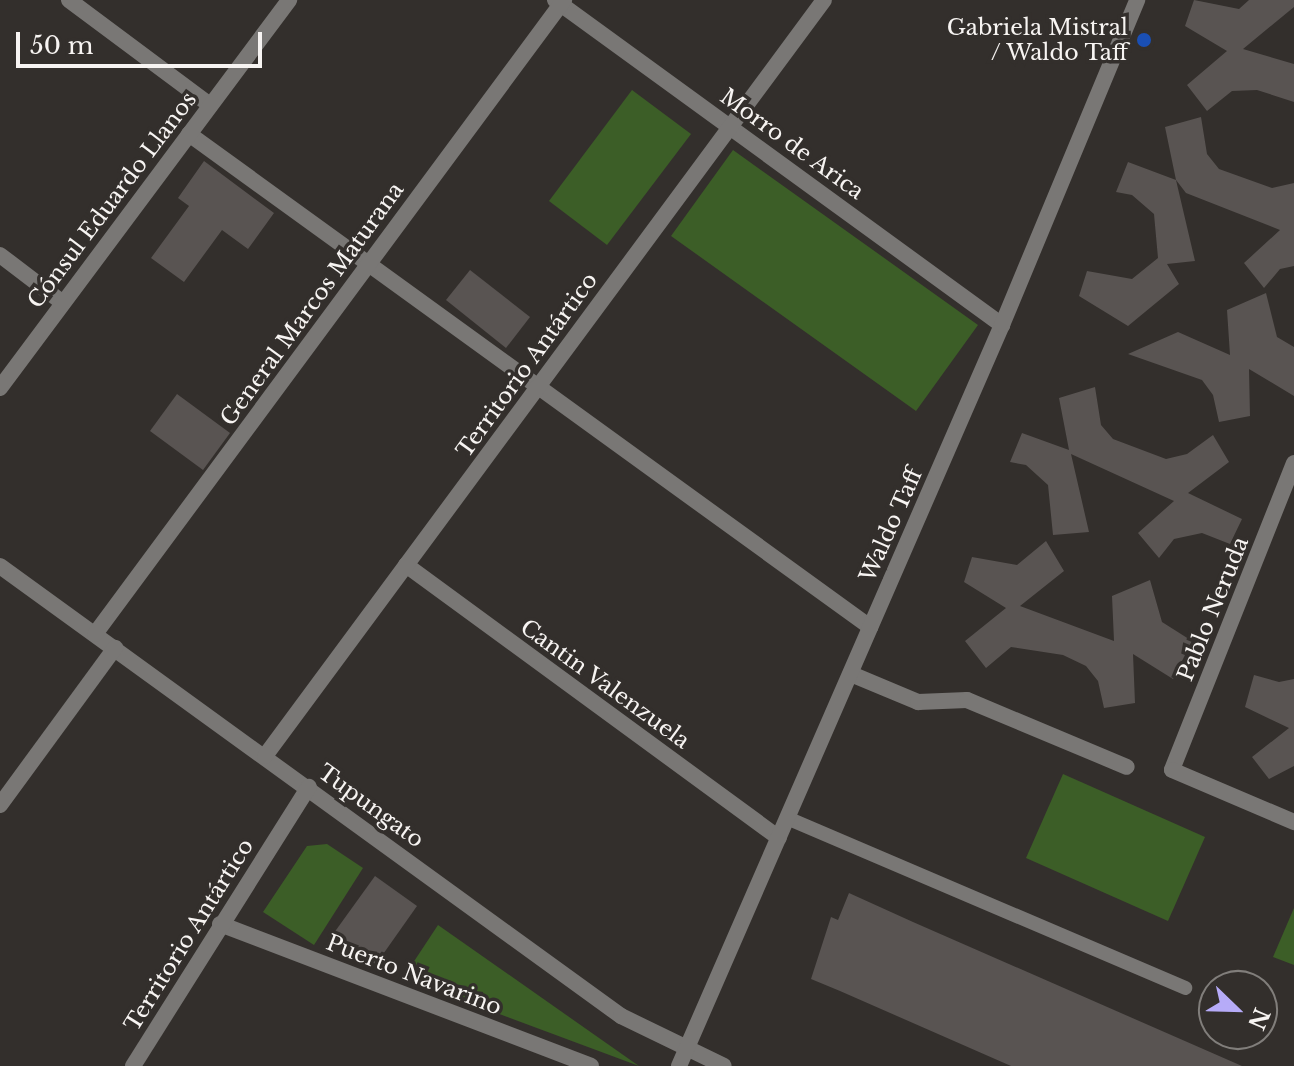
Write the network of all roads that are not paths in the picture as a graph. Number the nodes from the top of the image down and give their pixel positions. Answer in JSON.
{"nodes":[{"id":1,"x":69,"y":0,"type":"edge"},
{"id":2,"x":289,"y":0,"type":"edge"},
{"id":3,"x":824,"y":0,"type":"edge"},
{"id":4,"x":1137,"y":0,"type":"edge"},
{"id":5,"x":560,"y":1,"type":"edge"},
{"id":6,"x":210,"y":105,"type":"junction"},
{"id":7,"x":731,"y":127,"type":"junction"},
{"id":8,"x":189,"y":134,"type":"junction"},
{"id":9,"x":0,"y":255,"type":"edge"},
{"id":10,"x":368,"y":265,"type":"junction"},
{"id":11,"x":63,"y":303,"type":"junction"},
{"id":12,"x":1002,"y":325,"type":"junction"},
{"id":13,"x":0,"y":388,"type":"edge"},
{"id":14,"x":536,"y":389,"type":"junction"},
{"id":15,"x":1294,"y":463,"type":"edge"},
{"id":16,"x":406,"y":565,"type":"junction"},
{"id":17,"x":0,"y":566,"type":"edge"},
{"id":18,"x":870,"y":627,"type":"junction"},
{"id":19,"x":95,"y":634,"type":"junction"},
{"id":20,"x":115,"y":648,"type":"junction"},
{"id":21,"x":851,"y":674,"type":"junction"},
{"id":22,"x":265,"y":756,"type":"junction"},
{"id":23,"x":1127,"y":767,"type":"dead end"},
{"id":24,"x":309,"y":787,"type":"junction"},
{"id":25,"x":0,"y":805,"type":"edge"},
{"id":26,"x":787,"y":818,"type":"junction"},
{"id":27,"x":1294,"y":822,"type":"edge"},
{"id":28,"x":779,"y":838,"type":"junction"},
{"id":29,"x":220,"y":924,"type":"junction"},
{"id":30,"x":1185,"y":988,"type":"dead end"},
{"id":31,"x":687,"y":1049,"type":"junction"},
{"id":32,"x":133,"y":1066,"type":"edge"},
{"id":33,"x":591,"y":1066,"type":"edge"},
{"id":34,"x":679,"y":1066,"type":"edge"},
{"id":35,"x":724,"y":1066,"type":"edge"}],
"edges":[{"from":1,"to":6,"type":"street"},
{"from":2,"to":6,"type":"street","name":"Cónsul Eduardo Llanos"},
{"from":3,"to":7,"type":"street","name":"Territorio Antártico"},
{"from":4,"to":12,"type":"street","name":"Waldo Taff"},
{"from":5,"to":7,"type":"street","name":"Morro de Arica"},
{"from":5,"to":10,"type":"street","name":"General Marcos Maturana"},
{"from":6,"to":8,"type":"street","name":"Cónsul Eduardo Llanos"},
{"from":7,"to":12,"type":"street","name":"Morro de Arica"},
{"from":7,"to":14,"type":"street","name":"Territorio Antártico"},
{"from":8,"to":10,"type":"street"},
{"from":8,"to":11,"type":"street","name":"Cónsul Eduardo Llanos"},
{"from":9,"to":11,"type":"street"},
{"from":10,"to":14,"type":"street"},
{"from":10,"to":19,"type":"street","name":"General Marcos Maturana"},
{"from":11,"to":13,"type":"street","name":"Cónsul Eduardo Llanos"},
{"from":12,"to":18,"type":"street","name":"Waldo Taff"},
{"from":14,"to":16,"type":"street","name":"Territorio Antártico"},
{"from":14,"to":18,"type":"street"},
{"from":15,"to":27,"type":"street","name":"Pablo Neruda"},
{"from":16,"to":22,"type":"street","name":"Territorio Antártico"},
{"from":16,"to":28,"type":"street","name":"Cantin Valenzuela"},
{"from":17,"to":19,"type":"street","name":"Tupungato"},
{"from":18,"to":21,"type":"street","name":"Waldo Taff"},
{"from":19,"to":20,"type":"street","name":"Tupungato"},
{"from":20,"to":22,"type":"street","name":"Tupungato"},
{"from":20,"to":25,"type":"street"},
{"from":21,"to":23,"type":"street"},
{"from":21,"to":26,"type":"street","name":"Waldo Taff"},
{"from":22,"to":24,"type":"street","name":"Tupungato"},
{"from":24,"to":29,"type":"street","name":"Territorio Antártico"},
{"from":24,"to":31,"type":"street","name":"Tupungato"},
{"from":26,"to":28,"type":"street","name":"Waldo Taff"},
{"from":26,"to":30,"type":"lane"},
{"from":28,"to":31,"type":"street","name":"Waldo Taff"},
{"from":29,"to":32,"type":"street","name":"Territorio Antártico"},
{"from":29,"to":33,"type":"street","name":"Puerto Navarino"},
{"from":31,"to":34,"type":"street","name":"Waldo Taff"},
{"from":31,"to":35,"type":"street","name":"Tupungato"}]}
